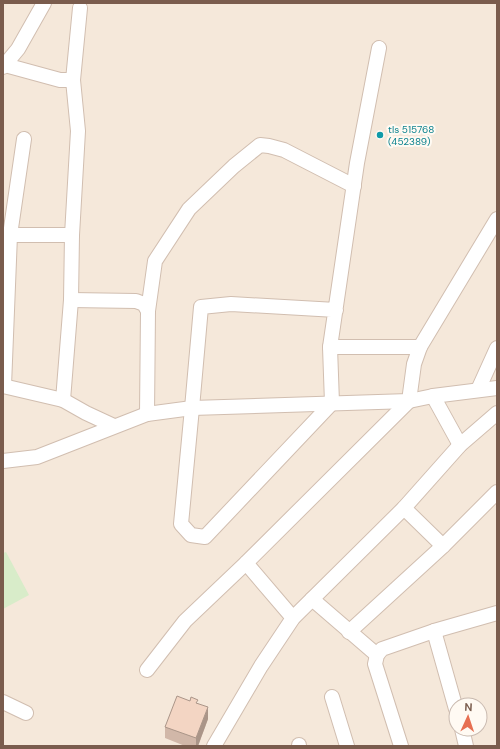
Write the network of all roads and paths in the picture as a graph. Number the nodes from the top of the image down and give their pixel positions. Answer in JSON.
{"nodes":[{"id":1,"x":44,"y":3,"type":"edge"},
{"id":2,"x":80,"y":8,"type":"dead end"},
{"id":3,"x":379,"y":48,"type":"dead end"},
{"id":4,"x":4,"y":66,"type":"edge"},
{"id":5,"x":73,"y":80,"type":"junction"},
{"id":6,"x":24,"y":139,"type":"dead end"},
{"id":7,"x":354,"y":186,"type":"junction"},
{"id":8,"x":497,"y":219,"type":"edge"},
{"id":9,"x":6,"y":235,"type":"edge"},
{"id":10,"x":72,"y":235,"type":"junction"},
{"id":11,"x":71,"y":300,"type":"junction"},
{"id":12,"x":336,"y":310,"type":"junction"},
{"id":13,"x":148,"y":311,"type":"junction"},
{"id":14,"x":330,"y":347,"type":"junction"},
{"id":15,"x":420,"y":347,"type":"junction"},
{"id":16,"x":497,"y":348,"type":"edge"},
{"id":17,"x":4,"y":386,"type":"edge"},
{"id":18,"x":497,"y":388,"type":"edge"},
{"id":19,"x":478,"y":390,"type":"junction"},
{"id":20,"x":433,"y":396,"type":"junction"},
{"id":21,"x":64,"y":400,"type":"junction"},
{"id":22,"x":409,"y":401,"type":"junction"},
{"id":23,"x":332,"y":403,"type":"junction"},
{"id":24,"x":192,"y":408,"type":"junction"},
{"id":25,"x":497,"y":413,"type":"edge"},
{"id":26,"x":146,"y":414,"type":"junction"},
{"id":27,"x":114,"y":426,"type":"junction"},
{"id":28,"x":460,"y":445,"type":"junction"},
{"id":29,"x":3,"y":461,"type":"edge"},
{"id":30,"x":497,"y":492,"type":"edge"},
{"id":31,"x":404,"y":508,"type":"junction"},
{"id":32,"x":443,"y":546,"type":"junction"},
{"id":33,"x":246,"y":563,"type":"junction"},
{"id":34,"x":312,"y":599,"type":"junction"},
{"id":35,"x":496,"y":616,"type":"edge"},
{"id":36,"x":293,"y":618,"type":"junction"},
{"id":37,"x":434,"y":631,"type":"junction"},
{"id":38,"x":348,"y":632,"type":"junction"},
{"id":39,"x":377,"y":655,"type":"junction"},
{"id":40,"x":147,"y":670,"type":"dead end"},
{"id":41,"x":332,"y":697,"type":"dead end"},
{"id":42,"x":453,"y":697,"type":"edge"},
{"id":43,"x":3,"y":702,"type":"edge"},
{"id":44,"x":26,"y":713,"type":"dead end"},
{"id":45,"x":214,"y":746,"type":"edge"},
{"id":46,"x":347,"y":746,"type":"edge"},
{"id":47,"x":402,"y":746,"type":"edge"}],
"edges":[{"from":1,"to":4,"type":"street"},
{"from":2,"to":5,"type":"street"},
{"from":3,"to":7,"type":"street"},
{"from":4,"to":5,"type":"street"},
{"from":5,"to":10,"type":"street"},
{"from":6,"to":9,"type":"street"},
{"from":7,"to":12,"type":"street"},
{"from":7,"to":13,"type":"street"},
{"from":8,"to":15,"type":"street"},
{"from":9,"to":10,"type":"street"},
{"from":9,"to":17,"type":"street"},
{"from":10,"to":11,"type":"street"},
{"from":11,"to":13,"type":"street"},
{"from":11,"to":21,"type":"street"},
{"from":12,"to":14,"type":"street"},
{"from":12,"to":24,"type":"street"},
{"from":13,"to":26,"type":"street"},
{"from":14,"to":15,"type":"street"},
{"from":14,"to":23,"type":"street"},
{"from":15,"to":22,"type":"street"},
{"from":16,"to":19,"type":"street"},
{"from":17,"to":21,"type":"street"},
{"from":18,"to":19,"type":"street"},
{"from":19,"to":20,"type":"street"},
{"from":20,"to":22,"type":"street"},
{"from":20,"to":28,"type":"street"},
{"from":21,"to":27,"type":"street"},
{"from":22,"to":23,"type":"street"},
{"from":22,"to":33,"type":"street"},
{"from":23,"to":24,"type":"street"},
{"from":23,"to":24,"type":"street"},
{"from":24,"to":26,"type":"street"},
{"from":25,"to":28,"type":"street"},
{"from":26,"to":27,"type":"street"},
{"from":27,"to":29,"type":"street"},
{"from":28,"to":31,"type":"street"},
{"from":30,"to":32,"type":"street"},
{"from":31,"to":32,"type":"street"},
{"from":31,"to":34,"type":"street"},
{"from":32,"to":38,"type":"street"},
{"from":33,"to":36,"type":"street"},
{"from":33,"to":40,"type":"street"},
{"from":34,"to":36,"type":"street"},
{"from":34,"to":38,"type":"street"},
{"from":35,"to":37,"type":"street"},
{"from":36,"to":45,"type":"street"},
{"from":37,"to":39,"type":"street"},
{"from":37,"to":42,"type":"street"},
{"from":38,"to":39,"type":"street"},
{"from":39,"to":47,"type":"street"},
{"from":41,"to":46,"type":"street"},
{"from":43,"to":44,"type":"street"}]}
